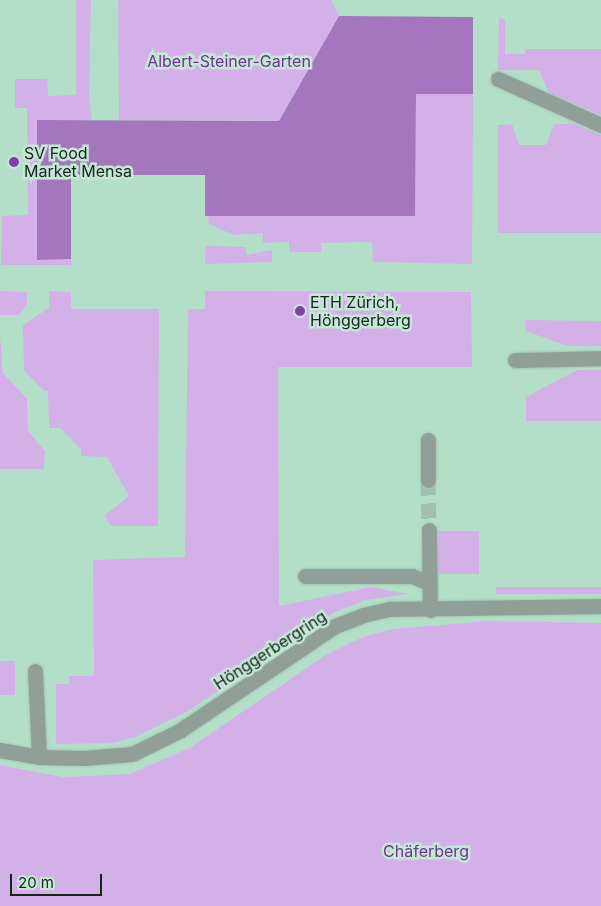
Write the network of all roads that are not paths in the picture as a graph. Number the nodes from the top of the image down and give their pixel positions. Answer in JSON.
{"nodes":[{"id":1,"x":498,"y":78,"type":"dead end"},
{"id":2,"x":601,"y":125,"type":"edge"},
{"id":3,"x":601,"y":358,"type":"edge"},
{"id":4,"x":515,"y":360,"type":"dead end"},
{"id":5,"x":428,"y":440,"type":"dead end"},
{"id":6,"x":428,"y":480,"type":"tunnel mouth"},
{"id":7,"x":428,"y":530,"type":"tunnel mouth"},
{"id":8,"x":305,"y":576,"type":"dead end"},
{"id":9,"x":429,"y":583,"type":"junction"},
{"id":10,"x":601,"y":606,"type":"edge"},
{"id":11,"x":430,"y":610,"type":"junction"},
{"id":12,"x":35,"y":671,"type":"dead end"},
{"id":13,"x":0,"y":750,"type":"edge"},
{"id":14,"x":39,"y":757,"type":"junction"}],
"edges":[{"from":1,"to":2,"type":"street"},
{"from":3,"to":4,"type":"street"},
{"from":5,"to":6,"type":"street"},
{"from":7,"to":9,"type":"street"},
{"from":8,"to":9,"type":"street"},
{"from":9,"to":11,"type":"street"},
{"from":10,"to":11,"type":"street","name":"Hönggerbergring"},
{"from":11,"to":14,"type":"street","name":"Hönggerbergring"},
{"from":12,"to":14,"type":"street"},
{"from":13,"to":14,"type":"street","name":"Hönggerbergring"}]}
